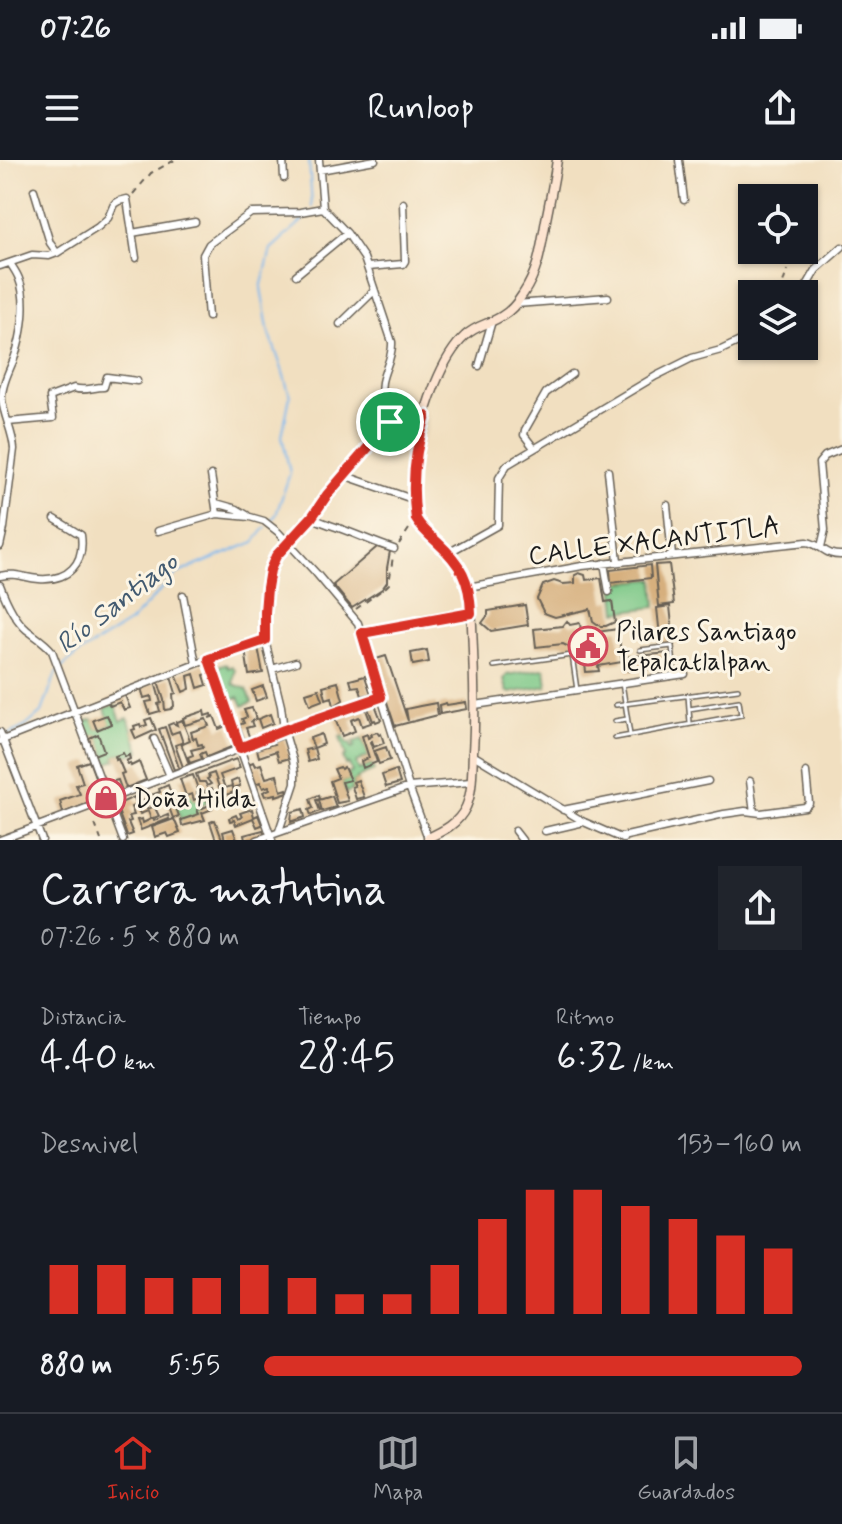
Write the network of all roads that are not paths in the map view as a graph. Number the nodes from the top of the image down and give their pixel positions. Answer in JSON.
{"nodes":[{"id":1,"x":283,"y":160,"type":"edge"},
{"id":2,"x":319,"y":160,"type":"edge"},
{"id":3,"x":375,"y":160,"type":"edge"},
{"id":4,"x":557,"y":160,"type":"edge"},
{"id":5,"x":679,"y":160,"type":"edge"},
{"id":6,"x":320,"y":170,"type":"junction"},
{"id":7,"x":284,"y":178,"type":"dead end"},
{"id":8,"x":34,"y":190,"type":"dead end"},
{"id":9,"x":684,"y":200,"type":"dead end"},
{"id":10,"x":403,"y":203,"type":"dead end"},
{"id":11,"x":323,"y":208,"type":"junction"},
{"id":12,"x":195,"y":222,"type":"dead end"},
{"id":13,"x":132,"y":233,"type":"junction"},
{"id":14,"x":347,"y":233,"type":"junction"},
{"id":15,"x":842,"y":247,"type":"edge"},
{"id":16,"x":57,"y":253,"type":"junction"},
{"id":17,"x":136,"y":258,"type":"dead end"},
{"id":18,"x":10,"y":263,"type":"junction"},
{"id":19,"x":0,"y":266,"type":"edge"},
{"id":20,"x":368,"y":267,"type":"junction"},
{"id":21,"x":296,"y":275,"type":"dead end"},
{"id":22,"x":810,"y":280,"type":"edge"},
{"id":23,"x":374,"y":291,"type":"junction"},
{"id":24,"x":608,"y":297,"type":"dead end"},
{"id":25,"x":516,"y":304,"type":"junction"},
{"id":26,"x":208,"y":317,"type":"dead end"},
{"id":27,"x":492,"y":321,"type":"junction"},
{"id":28,"x":340,"y":324,"type":"dead end"},
{"id":29,"x":738,"y":342,"type":"edge"},
{"id":30,"x":479,"y":366,"type":"dead end"},
{"id":31,"x":572,"y":374,"type":"dead end"},
{"id":32,"x":137,"y":381,"type":"dead end"},
{"id":33,"x":426,"y":416,"type":"junction"},
{"id":34,"x":8,"y":422,"type":"junction"},
{"id":35,"x":390,"y":422,"type":"junction"},
{"id":36,"x":534,"y":448,"type":"junction"},
{"id":37,"x":842,"y":449,"type":"edge"},
{"id":38,"x":608,"y":471,"type":"dead end"},
{"id":39,"x":211,"y":475,"type":"dead end"},
{"id":40,"x":346,"y":476,"type":"junction"},
{"id":41,"x":415,"y":500,"type":"junction"},
{"id":42,"x":216,"y":503,"type":"junction"},
{"id":43,"x":667,"y":505,"type":"dead end"},
{"id":44,"x":217,"y":514,"type":"junction"},
{"id":45,"x":250,"y":517,"type":"junction"},
{"id":46,"x":312,"y":517,"type":"junction"},
{"id":47,"x":55,"y":519,"type":"dead end"},
{"id":48,"x":158,"y":531,"type":"dead end"},
{"id":49,"x":288,"y":542,"type":"junction"},
{"id":50,"x":0,"y":546,"type":"edge"},
{"id":51,"x":821,"y":547,"type":"junction"},
{"id":52,"x":394,"y":549,"type":"road end"},
{"id":53,"x":448,"y":553,"type":"junction"},
{"id":54,"x":842,"y":555,"type":"edge"},
{"id":55,"x":672,"y":556,"type":"junction"},
{"id":56,"x":618,"y":561,"type":"junction"},
{"id":57,"x":604,"y":563,"type":"junction"},
{"id":58,"x":0,"y":576,"type":"edge"},
{"id":59,"x":0,"y":585,"type":"edge"},
{"id":60,"x":468,"y":587,"type":"junction"},
{"id":61,"x":609,"y":592,"type":"dead end"},
{"id":62,"x":183,"y":595,"type":"dead end"},
{"id":63,"x":471,"y":613,"type":"junction"},
{"id":64,"x":362,"y":633,"type":"junction"},
{"id":65,"x":265,"y":640,"type":"junction"},
{"id":66,"x":640,"y":650,"type":"dead end"},
{"id":67,"x":209,"y":659,"type":"junction"},
{"id":68,"x":296,"y":662,"type":"dead end"},
{"id":69,"x":196,"y":664,"type":"junction"},
{"id":70,"x":494,"y":666,"type":"dead end"},
{"id":71,"x":272,"y":669,"type":"junction"},
{"id":72,"x":685,"y":674,"type":"dead end"},
{"id":73,"x":675,"y":676,"type":"junction"},
{"id":74,"x":622,"y":683,"type":"junction"},
{"id":75,"x":738,"y":689,"type":"dead end"},
{"id":76,"x":577,"y":690,"type":"junction"},
{"id":77,"x":688,"y":695,"type":"junction"},
{"id":78,"x":381,"y":697,"type":"junction"},
{"id":79,"x":625,"y":704,"type":"junction"},
{"id":80,"x":475,"y":705,"type":"junction"},
{"id":81,"x":616,"y":705,"type":"dead end"},
{"id":82,"x":689,"y":709,"type":"junction"},
{"id":83,"x":76,"y":710,"type":"junction"},
{"id":84,"x":628,"y":719,"type":"junction"},
{"id":85,"x":615,"y":721,"type":"dead end"},
{"id":86,"x":690,"y":724,"type":"junction"},
{"id":87,"x":284,"y":730,"type":"junction"},
{"id":88,"x":0,"y":732,"type":"edge"},
{"id":89,"x":630,"y":735,"type":"junction"},
{"id":90,"x":615,"y":738,"type":"dead end"},
{"id":91,"x":154,"y":739,"type":"dead end"},
{"id":92,"x":2,"y":741,"type":"edge"},
{"id":93,"x":240,"y":748,"type":"junction"},
{"id":94,"x":473,"y":755,"type":"junction"},
{"id":95,"x":806,"y":772,"type":"dead end"},
{"id":96,"x":170,"y":776,"type":"junction"},
{"id":97,"x":708,"y":781,"type":"dead end"},
{"id":98,"x":750,"y":781,"type":"dead end"},
{"id":99,"x":471,"y":782,"type":"junction"},
{"id":100,"x":409,"y":787,"type":"junction"},
{"id":101,"x":109,"y":800,"type":"junction"},
{"id":102,"x":562,"y":810,"type":"junction"},
{"id":103,"x":754,"y":812,"type":"junction"},
{"id":104,"x":584,"y":822,"type":"junction"},
{"id":105,"x":37,"y":827,"type":"junction"},
{"id":106,"x":279,"y":831,"type":"junction"},
{"id":107,"x":515,"y":831,"type":"dead end"},
{"id":108,"x":545,"y":831,"type":"dead end"},
{"id":109,"x":271,"y":838,"type":"edge"},
{"id":110,"x":428,"y":839,"type":"edge"},
{"id":111,"x":622,"y":839,"type":"edge"},
{"id":112,"x":0,"y":840,"type":"edge"},
{"id":113,"x":42,"y":840,"type":"edge"},
{"id":114,"x":123,"y":840,"type":"edge"},
{"id":115,"x":257,"y":840,"type":"edge"},
{"id":116,"x":522,"y":840,"type":"edge"}],
"edges":[{"from":1,"to":7,"type":"street"},
{"from":2,"to":6,"type":"street"},
{"from":3,"to":6,"type":"street"},
{"from":4,"to":25,"type":"street"},
{"from":5,"to":9,"type":"street"},
{"from":6,"to":11,"type":"street"},
{"from":8,"to":16,"type":"street"},
{"from":10,"to":20,"type":"street"},
{"from":11,"to":14,"type":"street"},
{"from":11,"to":26,"type":"street"},
{"from":12,"to":13,"type":"street"},
{"from":13,"to":16,"type":"street"},
{"from":13,"to":17,"type":"street"},
{"from":14,"to":20,"type":"street"},
{"from":14,"to":21,"type":"street"},
{"from":15,"to":22,"type":"street"},
{"from":16,"to":18,"type":"street"},
{"from":18,"to":19,"type":"street"},
{"from":18,"to":34,"type":"street"},
{"from":20,"to":23,"type":"street"},
{"from":23,"to":28,"type":"street"},
{"from":23,"to":35,"type":"street"},
{"from":24,"to":25,"type":"street"},
{"from":25,"to":27,"type":"street"},
{"from":27,"to":30,"type":"street"},
{"from":27,"to":33,"type":"street"},
{"from":29,"to":36,"type":"street"},
{"from":31,"to":36,"type":"street"},
{"from":32,"to":34,"type":"street"},
{"from":33,"to":35,"type":"street"},
{"from":33,"to":41,"type":"street"},
{"from":34,"to":50,"type":"street"},
{"from":35,"to":40,"type":"street"},
{"from":36,"to":53,"type":"street"},
{"from":37,"to":51,"type":"street"},
{"from":38,"to":56,"type":"street"},
{"from":39,"to":42,"type":"street"},
{"from":40,"to":41,"type":"street"},
{"from":40,"to":46,"type":"street"},
{"from":41,"to":53,"type":"street"},
{"from":42,"to":44,"type":"street"},
{"from":42,"to":45,"type":"street"},
{"from":43,"to":55,"type":"street"},
{"from":44,"to":45,"type":"street"},
{"from":44,"to":48,"type":"street"},
{"from":45,"to":49,"type":"street"},
{"from":46,"to":49,"type":"street"},
{"from":46,"to":52,"type":"street"},
{"from":47,"to":58,"type":"street"},
{"from":49,"to":64,"type":"street"},
{"from":49,"to":65,"type":"street"},
{"from":51,"to":54,"type":"street","name":"CALLE XACANTITLA"},
{"from":51,"to":55,"type":"street","name":"CALLE XACANTITLA"},
{"from":53,"to":60,"type":"street"},
{"from":55,"to":56,"type":"street","name":"CALLE XACANTITLA"},
{"from":56,"to":57,"type":"street","name":"CALLE XACANTITLA"},
{"from":57,"to":60,"type":"street","name":"CALLE XACANTITLA"},
{"from":57,"to":61,"type":"street"},
{"from":59,"to":83,"type":"street"},
{"from":60,"to":63,"type":"street"},
{"from":62,"to":69,"type":"street"},
{"from":63,"to":64,"type":"street"},
{"from":63,"to":80,"type":"street"},
{"from":64,"to":78,"type":"street"},
{"from":65,"to":67,"type":"street"},
{"from":65,"to":71,"type":"street"},
{"from":66,"to":73,"type":"lane"},
{"from":67,"to":69,"type":"street"},
{"from":67,"to":93,"type":"street"},
{"from":68,"to":71,"type":"street"},
{"from":69,"to":83,"type":"street"},
{"from":70,"to":76,"type":"lane"},
{"from":71,"to":87,"type":"street"},
{"from":72,"to":73,"type":"street"},
{"from":73,"to":74,"type":"street"},
{"from":74,"to":76,"type":"street"},
{"from":74,"to":79,"type":"lane"},
{"from":75,"to":77,"type":"lane"},
{"from":76,"to":80,"type":"street"},
{"from":77,"to":79,"type":"lane"},
{"from":77,"to":82,"type":"lane"},
{"from":78,"to":87,"type":"street"},
{"from":78,"to":100,"type":"street"},
{"from":79,"to":81,"type":"lane"},
{"from":79,"to":84,"type":"lane"},
{"from":80,"to":94,"type":"street"},
{"from":82,"to":86,"type":"lane"},
{"from":82,"to":86,"type":"lane"},
{"from":83,"to":92,"type":"street"},
{"from":83,"to":101,"type":"street"},
{"from":84,"to":85,"type":"lane"},
{"from":84,"to":89,"type":"lane"},
{"from":86,"to":89,"type":"lane"},
{"from":87,"to":93,"type":"street"},
{"from":87,"to":106,"type":"street"},
{"from":88,"to":92,"type":"street"},
{"from":89,"to":90,"type":"lane"},
{"from":91,"to":96,"type":"street"},
{"from":92,"to":105,"type":"street"},
{"from":93,"to":96,"type":"street"},
{"from":93,"to":109,"type":"street"},
{"from":94,"to":99,"type":"street"},
{"from":94,"to":102,"type":"street"},
{"from":95,"to":103,"type":"street"},
{"from":96,"to":101,"type":"street"},
{"from":97,"to":102,"type":"street"},
{"from":98,"to":103,"type":"street"},
{"from":99,"to":100,"type":"street"},
{"from":99,"to":110,"type":"street"},
{"from":100,"to":106,"type":"street"},
{"from":100,"to":110,"type":"street"},
{"from":101,"to":105,"type":"street"},
{"from":101,"to":114,"type":"street"},
{"from":102,"to":104,"type":"street"},
{"from":103,"to":111,"type":"street"},
{"from":104,"to":108,"type":"street"},
{"from":104,"to":111,"type":"street"},
{"from":105,"to":112,"type":"street"},
{"from":105,"to":113,"type":"street"},
{"from":106,"to":109,"type":"street"},
{"from":107,"to":116,"type":"street"},
{"from":109,"to":115,"type":"street"}]}
